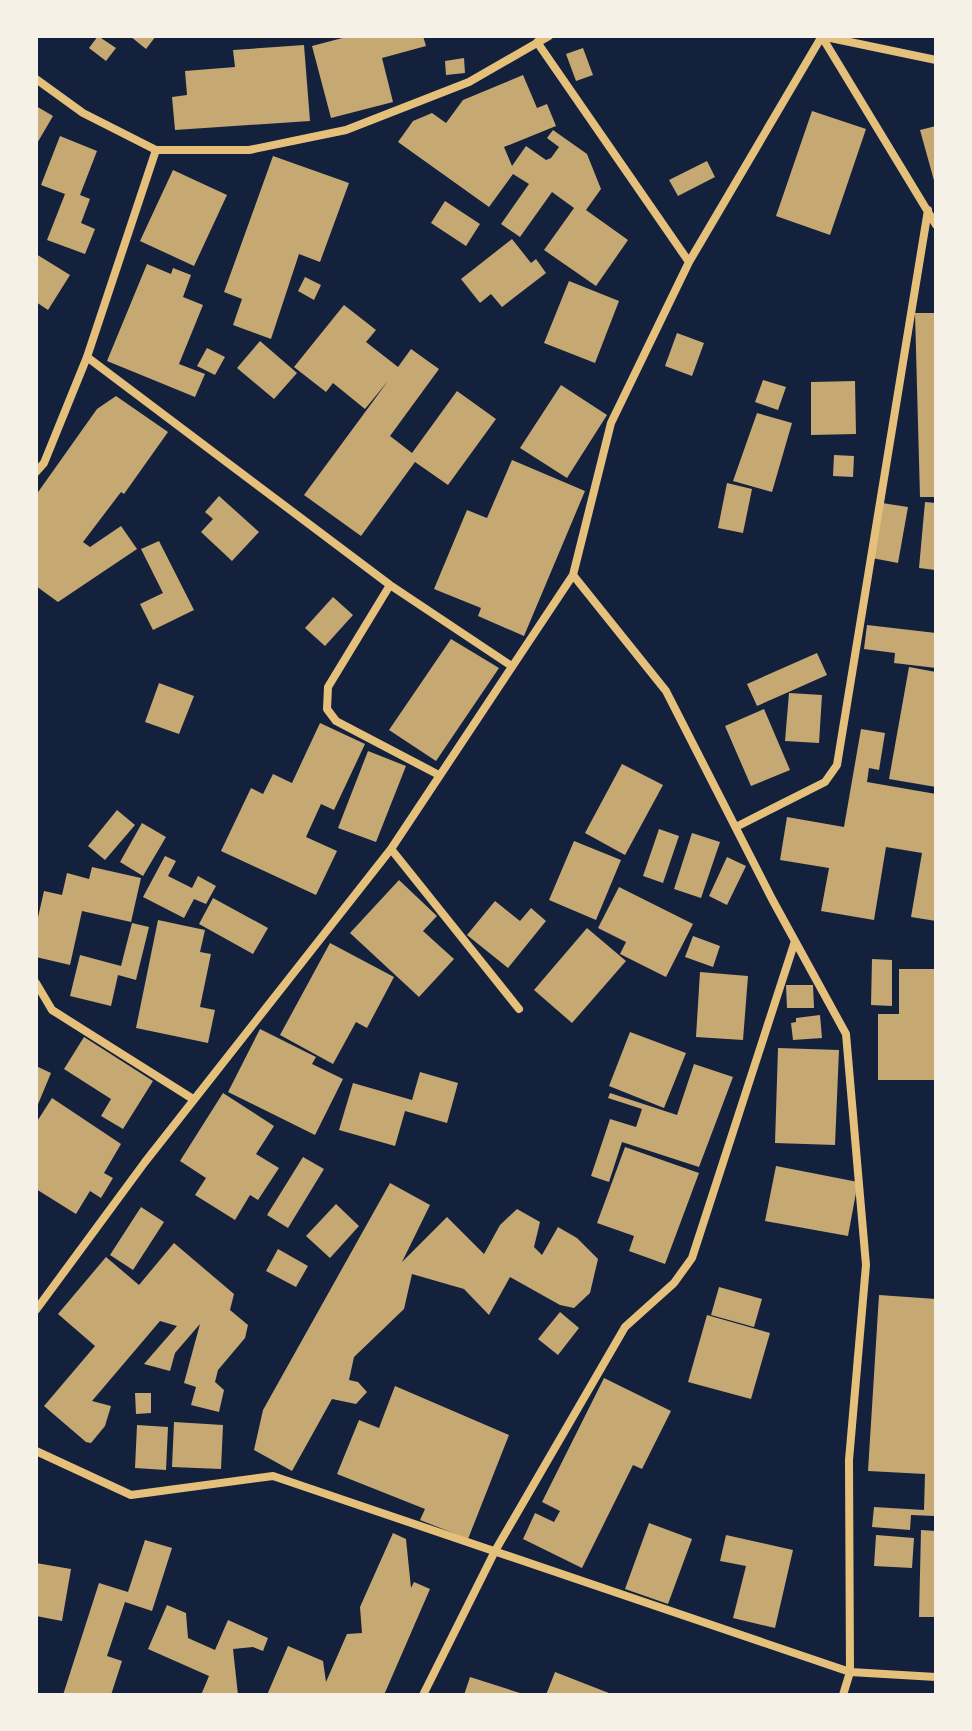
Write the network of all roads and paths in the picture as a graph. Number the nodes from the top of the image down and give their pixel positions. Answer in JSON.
{"nodes":[{"id":1,"x":549,"y":36,"type":"edge"},
{"id":2,"x":821,"y":36,"type":"edge"},
{"id":3,"x":537,"y":42,"type":"junction"},
{"id":4,"x":936,"y":60,"type":"edge"},
{"id":5,"x":36,"y":79,"type":"edge"},
{"id":6,"x":156,"y":150,"type":"junction"},
{"id":7,"x":928,"y":210,"type":"junction"},
{"id":8,"x":936,"y":225,"type":"edge"},
{"id":9,"x":689,"y":262,"type":"junction"},
{"id":10,"x":87,"y":357,"type":"junction"},
{"id":11,"x":36,"y":472,"type":"edge"},
{"id":12,"x":573,"y":575,"type":"junction"},
{"id":13,"x":390,"y":585,"type":"junction"},
{"id":14,"x":510,"y":665,"type":"junction"},
{"id":15,"x":437,"y":774,"type":"junction"},
{"id":16,"x":736,"y":827,"type":"junction"},
{"id":17,"x":391,"y":849,"type":"junction"},
{"id":18,"x":795,"y":941,"type":"junction"},
{"id":19,"x":36,"y":983,"type":"edge"},
{"id":20,"x":519,"y":1009,"type":"dead end"},
{"id":21,"x":193,"y":1099,"type":"junction"},
{"id":22,"x":36,"y":1310,"type":"edge"},
{"id":23,"x":36,"y":1451,"type":"edge"},
{"id":24,"x":495,"y":1551,"type":"junction"},
{"id":25,"x":850,"y":1672,"type":"junction"},
{"id":26,"x":936,"y":1677,"type":"edge"},
{"id":27,"x":423,"y":1695,"type":"edge"},
{"id":28,"x":843,"y":1695,"type":"edge"}],
"edges":[{"from":1,"to":3,"type":"street"},
{"from":2,"to":4,"type":"street"},
{"from":2,"to":7,"type":"street"},
{"from":2,"to":9,"type":"street"},
{"from":3,"to":6,"type":"street"},
{"from":3,"to":9,"type":"street"},
{"from":5,"to":6,"type":"street"},
{"from":6,"to":10,"type":"street"},
{"from":7,"to":8,"type":"street"},
{"from":7,"to":16,"type":"street"},
{"from":9,"to":12,"type":"street"},
{"from":10,"to":11,"type":"street"},
{"from":10,"to":13,"type":"street"},
{"from":12,"to":14,"type":"street"},
{"from":12,"to":16,"type":"street"},
{"from":13,"to":14,"type":"street"},
{"from":13,"to":15,"type":"street"},
{"from":14,"to":15,"type":"street"},
{"from":15,"to":17,"type":"street"},
{"from":16,"to":18,"type":"street"},
{"from":17,"to":20,"type":"street"},
{"from":17,"to":21,"type":"street"},
{"from":18,"to":24,"type":"street"},
{"from":18,"to":25,"type":"street"},
{"from":19,"to":21,"type":"street"},
{"from":21,"to":22,"type":"street"},
{"from":23,"to":24,"type":"street"},
{"from":24,"to":25,"type":"street"},
{"from":24,"to":27,"type":"street"},
{"from":25,"to":26,"type":"street"},
{"from":25,"to":28,"type":"street"}]}
